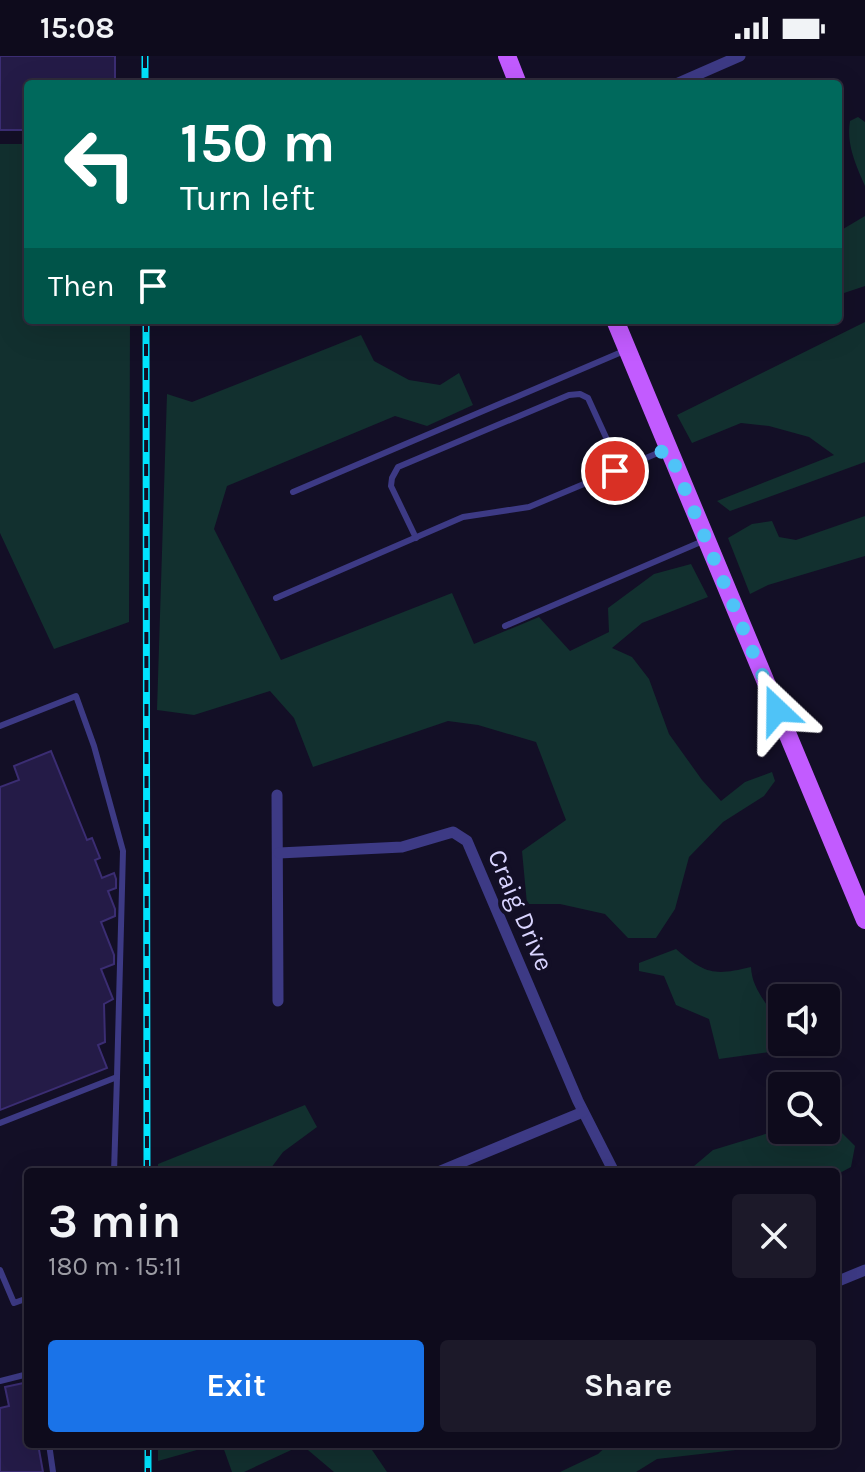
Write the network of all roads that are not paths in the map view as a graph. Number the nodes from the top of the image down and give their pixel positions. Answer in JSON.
{"nodes":[{"id":1,"x":507,"y":56,"type":"edge"},
{"id":2,"x":740,"y":56,"type":"edge"},
{"id":3,"x":712,"y":62,"type":"edge"},
{"id":4,"x":516,"y":80,"type":"edge"},
{"id":5,"x":683,"y":80,"type":"edge"},
{"id":6,"x":617,"y":324,"type":"edge"},
{"id":7,"x":627,"y":349,"type":"junction"},
{"id":8,"x":668,"y":449,"type":"junction"},
{"id":9,"x":620,"y":468,"type":"junction"},
{"id":10,"x":293,"y":492,"type":"dead end"},
{"id":11,"x":416,"y":538,"type":"junction"},
{"id":12,"x":706,"y":539,"type":"junction"},
{"id":13,"x":276,"y":598,"type":"dead end"},
{"id":14,"x":505,"y":626,"type":"dead end"},
{"id":15,"x":0,"y":726,"type":"edge"},
{"id":16,"x":277,"y":795,"type":"dead end"},
{"id":17,"x":279,"y":853,"type":"junction"},
{"id":18,"x":865,"y":920,"type":"edge"},
{"id":19,"x":278,"y":1001,"type":"dead end"},
{"id":20,"x":117,"y":1077,"type":"junction"},
{"id":21,"x":583,"y":1112,"type":"junction"},
{"id":22,"x":0,"y":1123,"type":"edge"},
{"id":23,"x":114,"y":1168,"type":"edge"},
{"id":24,"x":448,"y":1168,"type":"edge"},
{"id":25,"x":612,"y":1168,"type":"edge"},
{"id":26,"x":0,"y":1270,"type":"edge"},
{"id":27,"x":865,"y":1270,"type":"edge"},
{"id":28,"x":840,"y":1280,"type":"edge"},
{"id":29,"x":24,"y":1299,"type":"edge"},
{"id":30,"x":24,"y":1375,"type":"edge"},
{"id":31,"x":0,"y":1381,"type":"edge"},
{"id":32,"x":50,"y":1448,"type":"edge"},
{"id":33,"x":53,"y":1472,"type":"edge"}],
"edges":[{"from":1,"to":4,"type":"main road"},
{"from":2,"to":3,"type":"street"},
{"from":3,"to":5,"type":"street"},
{"from":6,"to":7,"type":"main road"},
{"from":7,"to":8,"type":"main road"},
{"from":7,"to":10,"type":"lane"},
{"from":8,"to":9,"type":"lane"},
{"from":8,"to":12,"type":"main road"},
{"from":9,"to":11,"type":"lane"},
{"from":9,"to":11,"type":"lane"},
{"from":11,"to":13,"type":"lane"},
{"from":12,"to":14,"type":"lane"},
{"from":12,"to":18,"type":"main road"},
{"from":15,"to":20,"type":"lane"},
{"from":16,"to":17,"type":"street"},
{"from":17,"to":19,"type":"street"},
{"from":17,"to":21,"type":"street","name":"Craig Drive"},
{"from":20,"to":22,"type":"lane"},
{"from":20,"to":23,"type":"lane"},
{"from":21,"to":24,"type":"street"},
{"from":21,"to":25,"type":"street","name":"Craig Drive"},
{"from":26,"to":29,"type":"lane"},
{"from":27,"to":28,"type":"street"},
{"from":30,"to":31,"type":"lane"},
{"from":32,"to":33,"type":"lane"}]}
